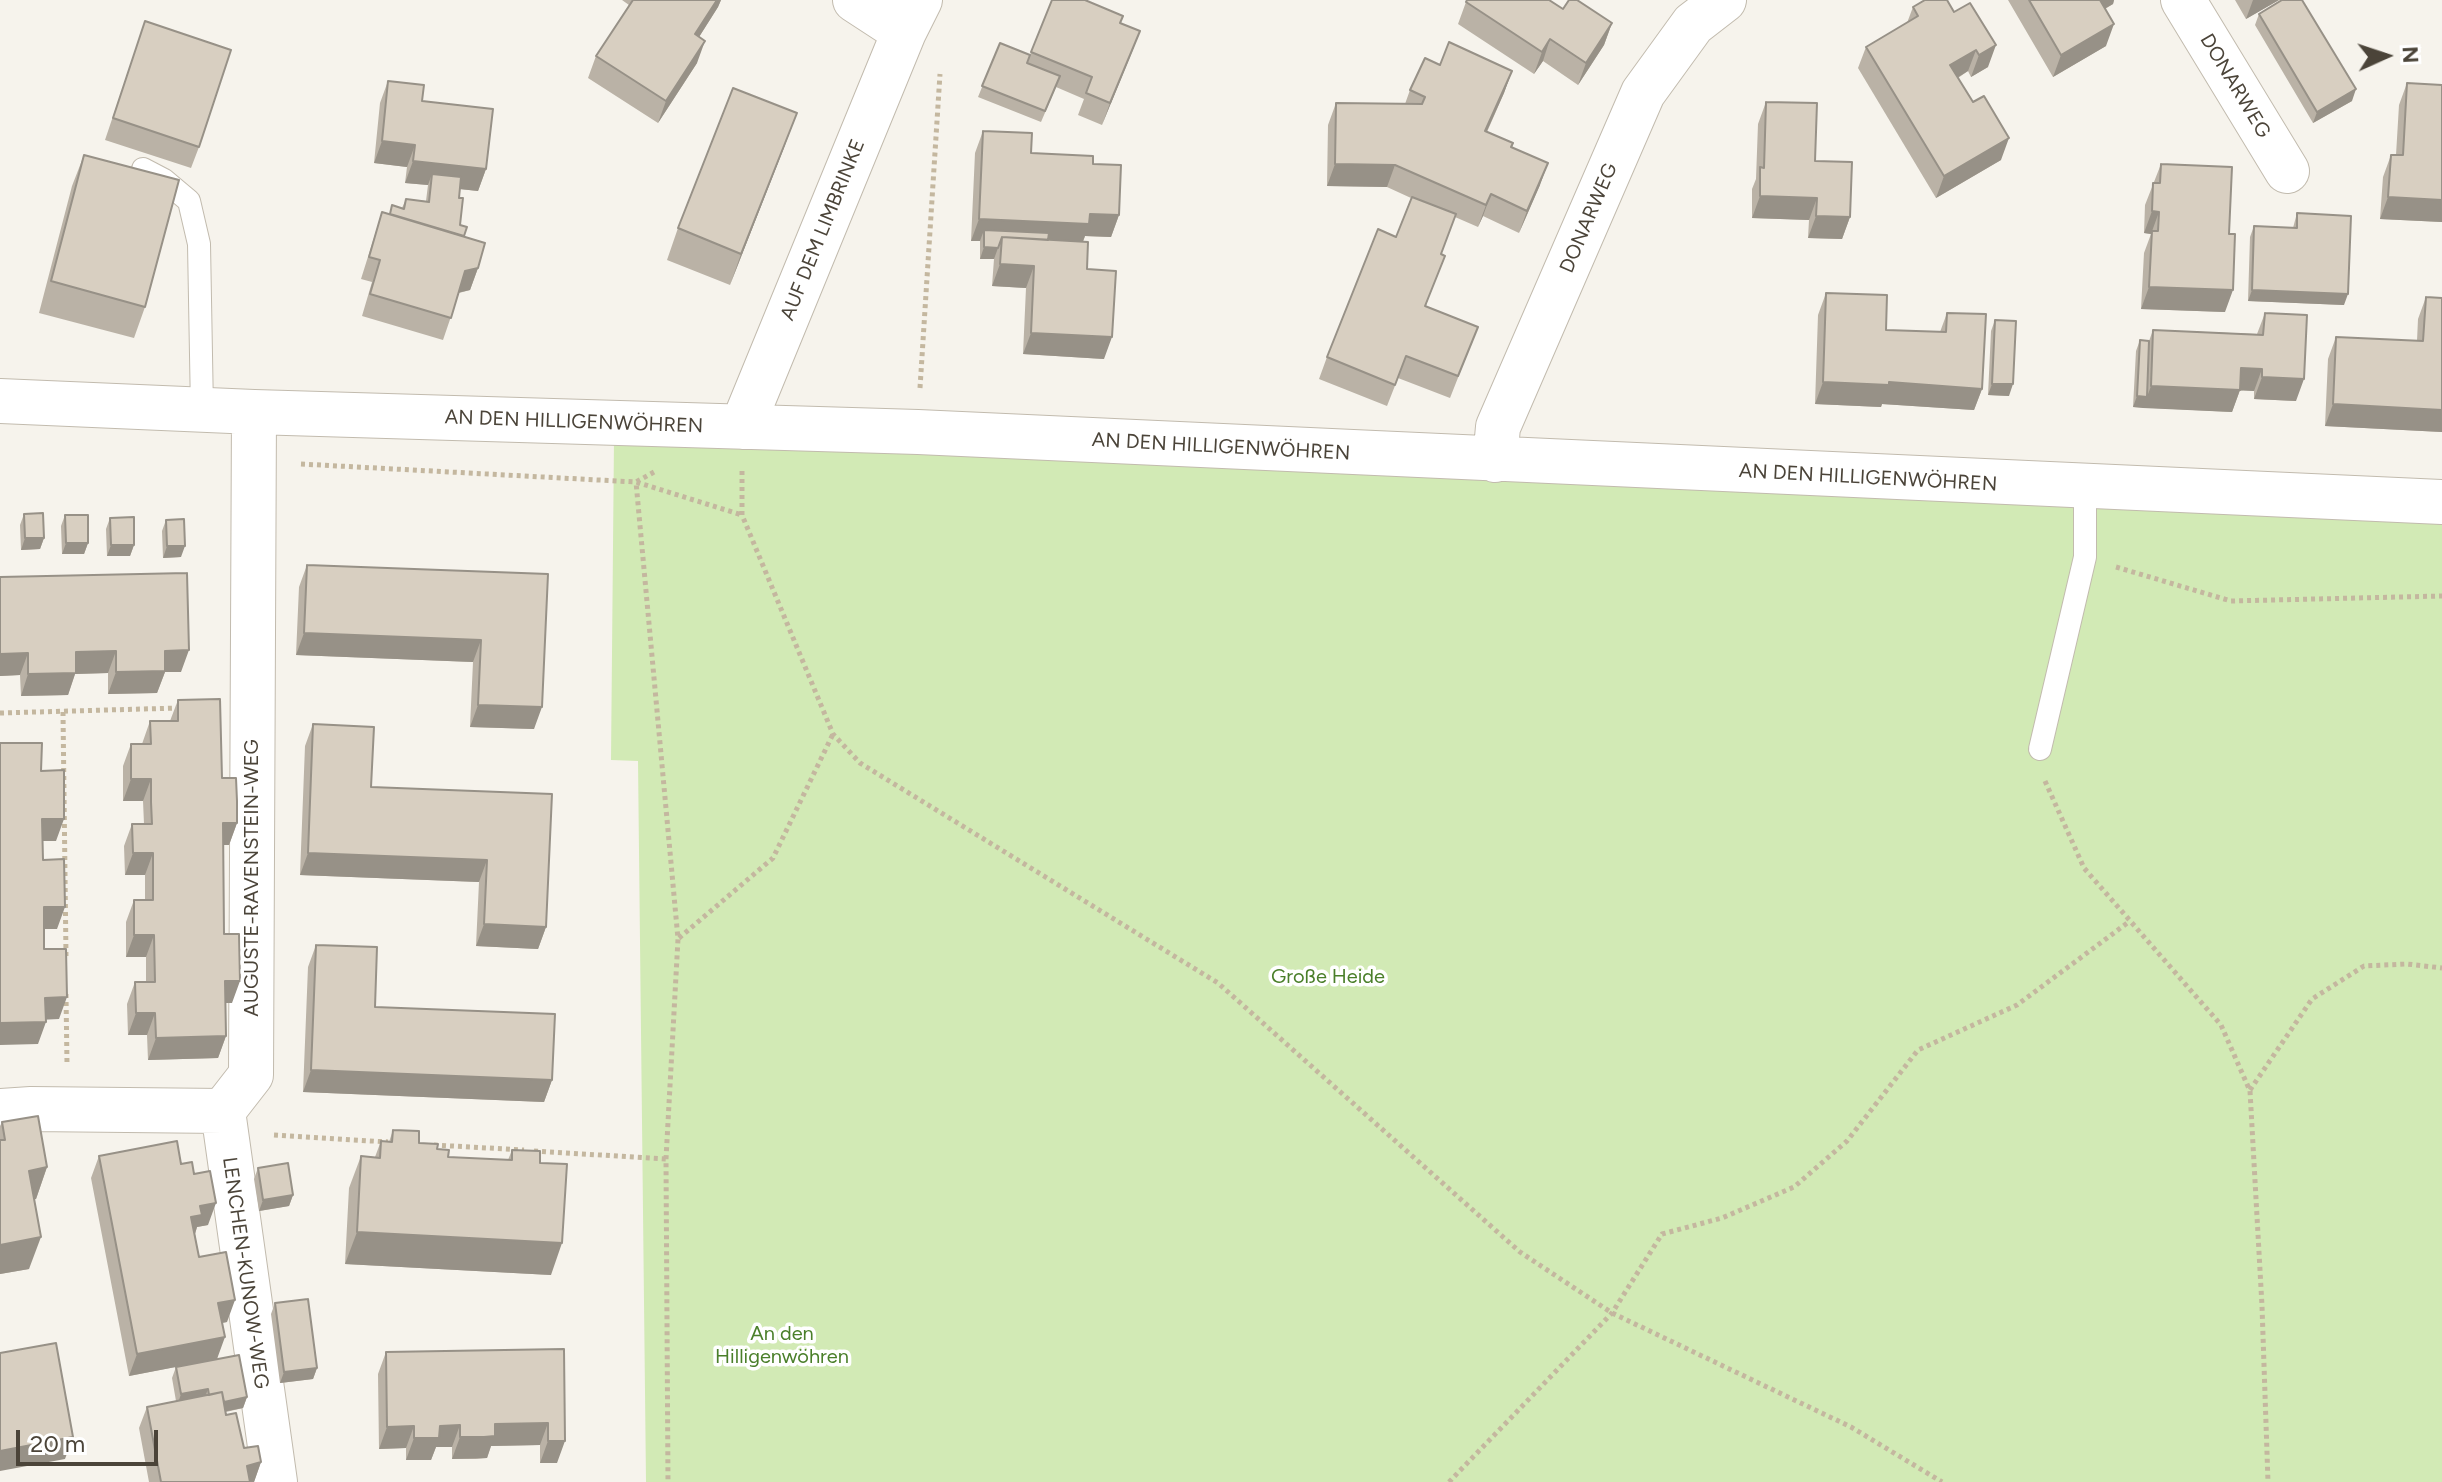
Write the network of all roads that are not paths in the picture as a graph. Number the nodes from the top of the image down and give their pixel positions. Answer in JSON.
{"nodes":[{"id":1,"x":855,"y":0,"type":"edge"},
{"id":2,"x":1724,"y":0,"type":"edge"},
{"id":3,"x":2183,"y":0,"type":"edge"},
{"id":4,"x":912,"y":16,"type":"edge"},
{"id":5,"x":143,"y":169,"type":"edge"},
{"id":6,"x":2287,"y":171,"type":"dead end"},
{"id":7,"x":0,"y":401,"type":"edge"},
{"id":8,"x":202,"y":410,"type":"junction"},
{"id":9,"x":254,"y":412,"type":"junction"},
{"id":10,"x":742,"y":427,"type":"junction"},
{"id":11,"x":1495,"y":460,"type":"junction"},
{"id":12,"x":2085,"y":488,"type":"junction"},
{"id":13,"x":2442,"y":502,"type":"edge"},
{"id":14,"x":2040,"y":749,"type":"road end"},
{"id":15,"x":0,"y":1111,"type":"edge"},
{"id":16,"x":224,"y":1121,"type":"junction"},
{"id":17,"x":275,"y":1482,"type":"edge"}],
"edges":[{"from":1,"to":4,"type":"street"},
{"from":2,"to":11,"type":"street","name":"DONARWEG"},
{"from":3,"to":6,"type":"street","name":"DONARWEG"},
{"from":4,"to":10,"type":"street","name":"AUF DEM LIMBRINKE"},
{"from":5,"to":8,"type":"lane"},
{"from":7,"to":8,"type":"street","name":"AN DEN HILLIGENWÖHREN"},
{"from":8,"to":9,"type":"street","name":"AN DEN HILLIGENWÖHREN"},
{"from":9,"to":10,"type":"street","name":"AN DEN HILLIGENWÖHREN"},
{"from":9,"to":16,"type":"street","name":"AUGUSTE-RAVENSTEIN-WEG"},
{"from":10,"to":11,"type":"street","name":"AN DEN HILLIGENWÖHREN"},
{"from":11,"to":12,"type":"street","name":"AN DEN HILLIGENWÖHREN"},
{"from":12,"to":13,"type":"street","name":"AN DEN HILLIGENWÖHREN"},
{"from":12,"to":14,"type":"lane"},
{"from":15,"to":16,"type":"street"},
{"from":16,"to":17,"type":"street","name":"LENCHEN-KUNOW-WEG"}]}
